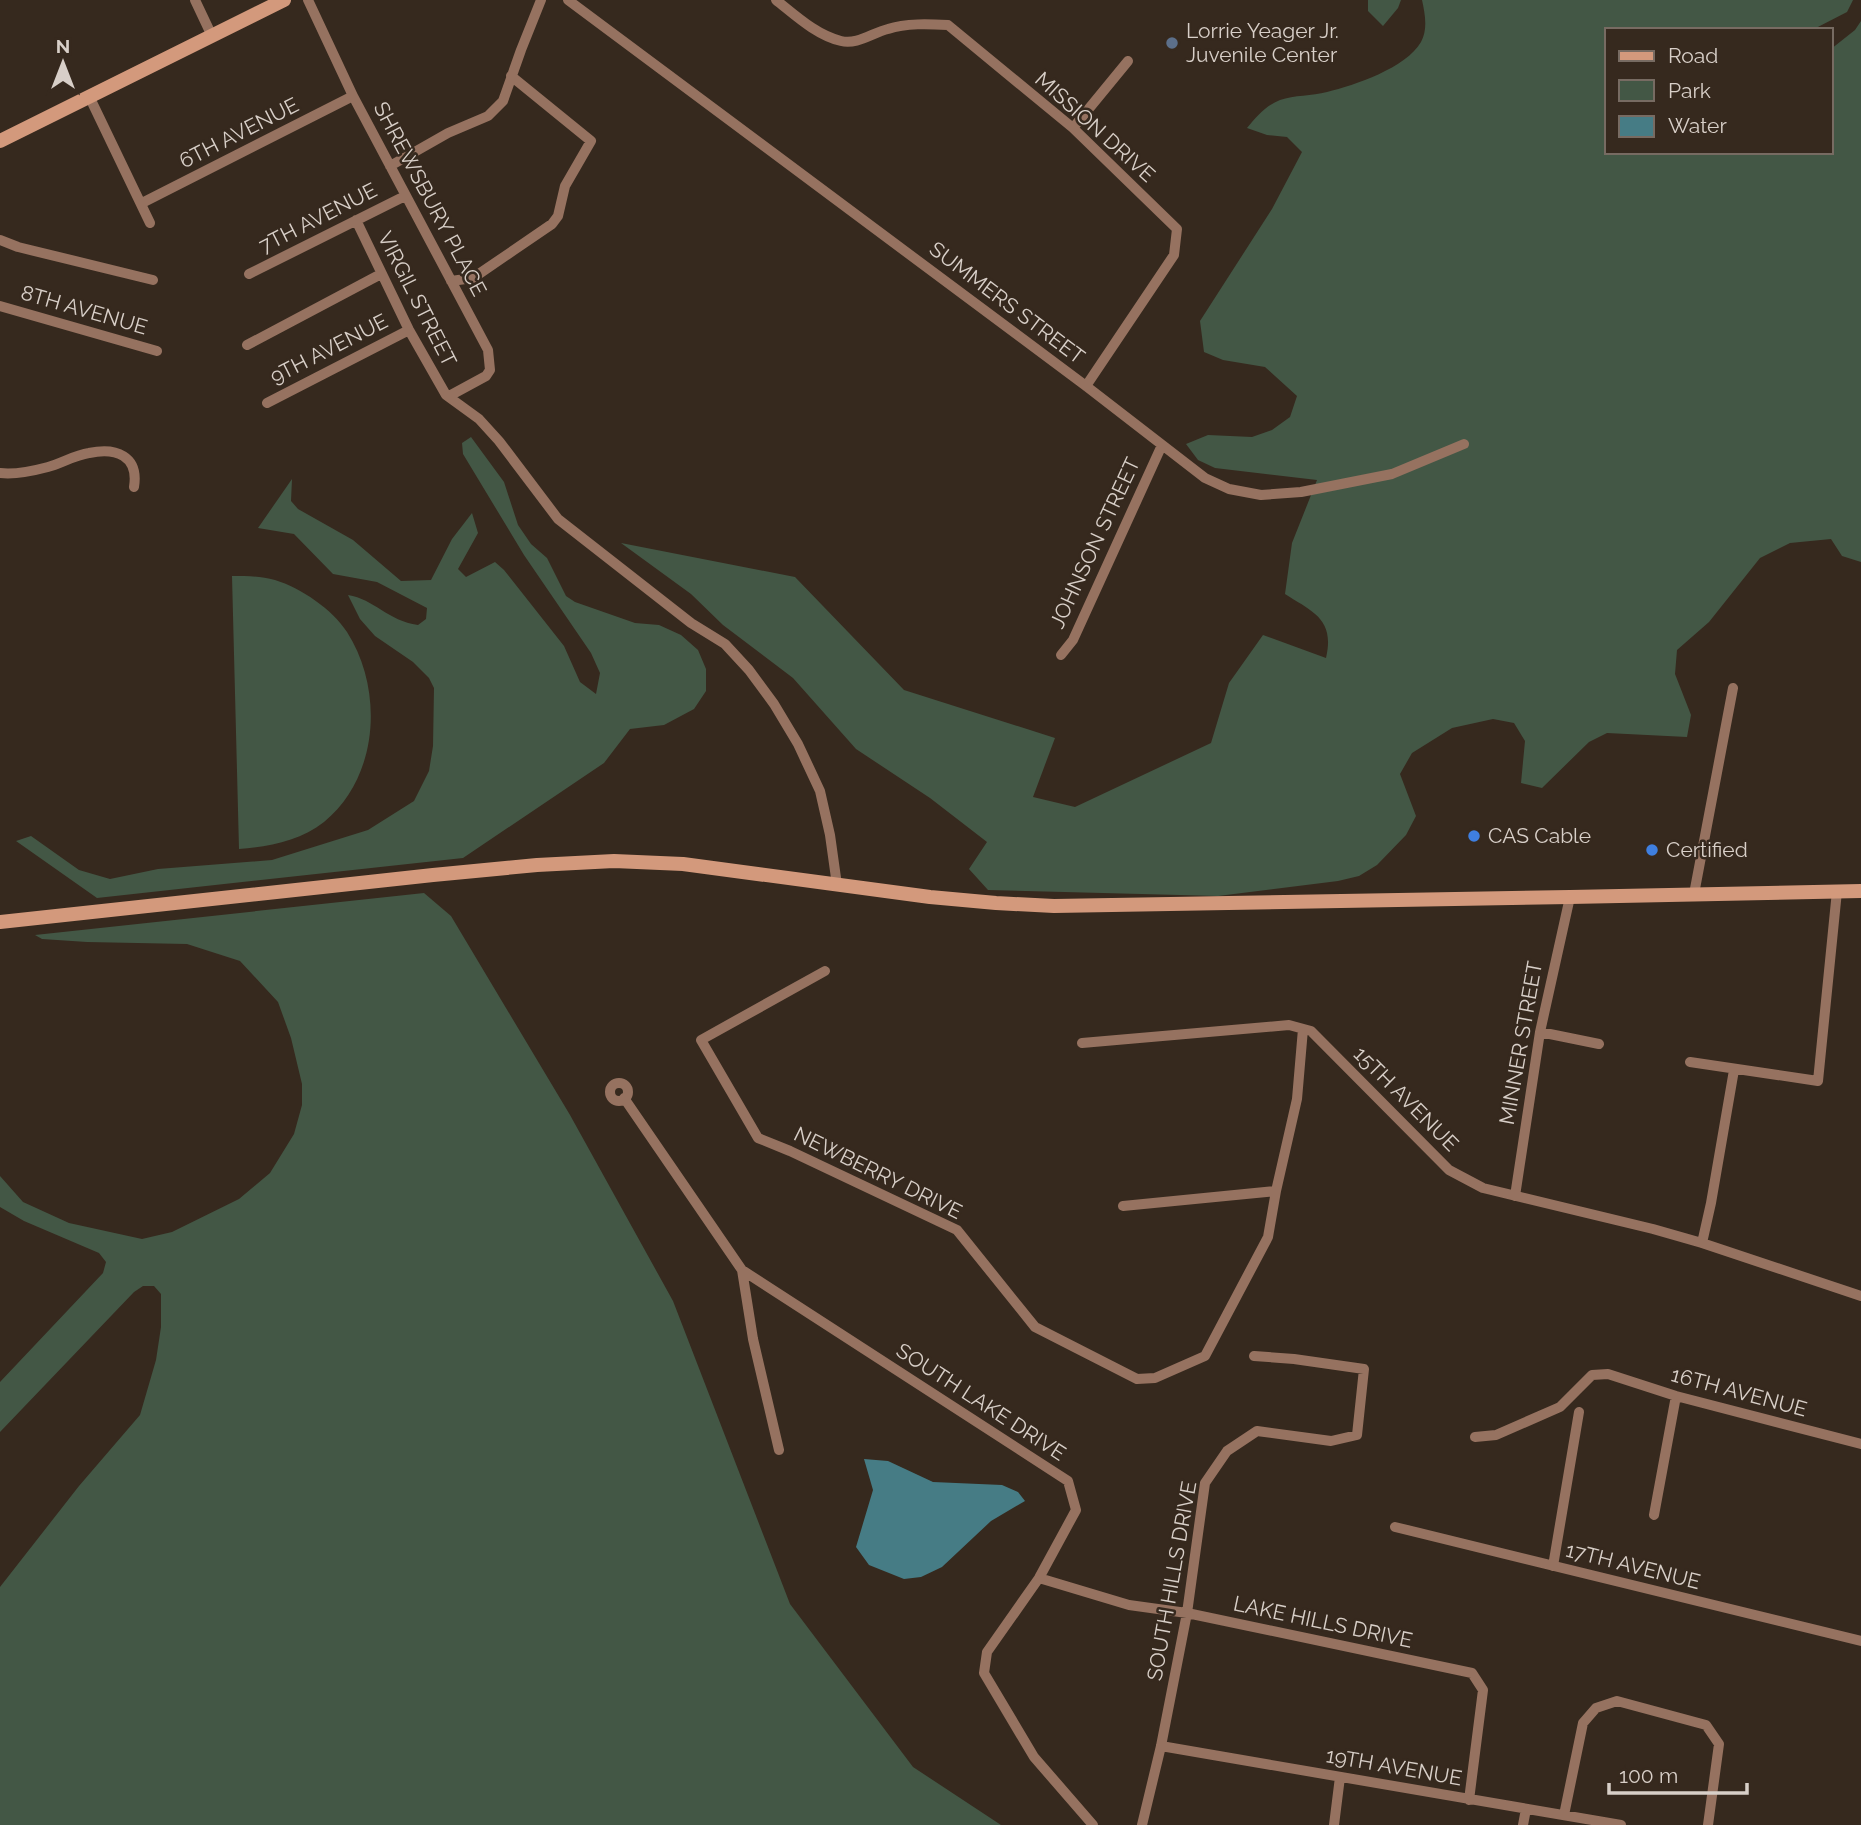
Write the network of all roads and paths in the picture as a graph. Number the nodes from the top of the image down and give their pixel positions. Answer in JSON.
{"nodes":[{"id":1,"x":195,"y":0,"type":"edge"},
{"id":2,"x":284,"y":0,"type":"edge"},
{"id":3,"x":308,"y":0,"type":"edge"},
{"id":4,"x":541,"y":0,"type":"edge"},
{"id":5,"x":568,"y":0,"type":"edge"},
{"id":6,"x":776,"y":0,"type":"edge"},
{"id":7,"x":212,"y":36,"type":"junction"},
{"id":8,"x":1128,"y":61,"type":"dead end"},
{"id":9,"x":512,"y":76,"type":"junction"},
{"id":10,"x":89,"y":96,"type":"junction"},
{"id":11,"x":353,"y":96,"type":"junction"},
{"id":12,"x":1073,"y":128,"type":"junction"},
{"id":13,"x":0,"y":141,"type":"edge"},
{"id":14,"x":390,"y":166,"type":"junction"},
{"id":15,"x":405,"y":196,"type":"junction"},
{"id":16,"x":142,"y":203,"type":"junction"},
{"id":17,"x":356,"y":220,"type":"junction"},
{"id":18,"x":150,"y":223,"type":"dead end"},
{"id":19,"x":0,"y":240,"type":"edge"},
{"id":20,"x":249,"y":274,"type":"dead end"},
{"id":21,"x":381,"y":274,"type":"junction"},
{"id":22,"x":153,"y":280,"type":"dead end"},
{"id":23,"x":451,"y":281,"type":"junction"},
{"id":24,"x":0,"y":306,"type":"edge"},
{"id":25,"x":410,"y":330,"type":"junction"},
{"id":26,"x":247,"y":345,"type":"dead end"},
{"id":27,"x":157,"y":351,"type":"dead end"},
{"id":28,"x":1086,"y":386,"type":"junction"},
{"id":29,"x":446,"y":394,"type":"junction"},
{"id":30,"x":267,"y":403,"type":"dead end"},
{"id":31,"x":1464,"y":444,"type":"dead end"},
{"id":32,"x":1162,"y":445,"type":"junction"},
{"id":33,"x":0,"y":473,"type":"edge"},
{"id":34,"x":134,"y":487,"type":"dead end"},
{"id":35,"x":1061,"y":655,"type":"dead end"},
{"id":36,"x":1734,"y":688,"type":"dead end"},
{"id":37,"x":837,"y":885,"type":"junction"},
{"id":38,"x":1837,"y":891,"type":"junction"},
{"id":39,"x":1861,"y":891,"type":"edge"},
{"id":40,"x":1694,"y":894,"type":"junction"},
{"id":41,"x":1570,"y":897,"type":"junction"},
{"id":42,"x":0,"y":922,"type":"edge"},
{"id":43,"x":825,"y":971,"type":"dead end"},
{"id":44,"x":1303,"y":1029,"type":"junction"},
{"id":45,"x":1540,"y":1032,"type":"junction"},
{"id":46,"x":1082,"y":1043,"type":"dead end"},
{"id":47,"x":1599,"y":1044,"type":"dead end"},
{"id":48,"x":1690,"y":1062,"type":"dead end"},
{"id":49,"x":1734,"y":1070,"type":"junction"},
{"id":50,"x":624,"y":1098,"type":"dead end"},
{"id":51,"x":1276,"y":1191,"type":"junction"},
{"id":52,"x":1515,"y":1196,"type":"junction"},
{"id":53,"x":1123,"y":1206,"type":"dead end"},
{"id":54,"x":1702,"y":1243,"type":"junction"},
{"id":55,"x":742,"y":1270,"type":"junction"},
{"id":56,"x":1861,"y":1296,"type":"edge"},
{"id":57,"x":1254,"y":1356,"type":"dead end"},
{"id":58,"x":1676,"y":1396,"type":"junction"},
{"id":59,"x":1579,"y":1412,"type":"dead end"},
{"id":60,"x":1475,"y":1437,"type":"dead end"},
{"id":61,"x":1861,"y":1444,"type":"edge"},
{"id":62,"x":779,"y":1450,"type":"dead end"},
{"id":63,"x":1654,"y":1515,"type":"dead end"},
{"id":64,"x":1395,"y":1527,"type":"dead end"},
{"id":65,"x":1553,"y":1566,"type":"junction"},
{"id":66,"x":1039,"y":1578,"type":"junction"},
{"id":67,"x":1186,"y":1614,"type":"junction"},
{"id":68,"x":1861,"y":1642,"type":"edge"},
{"id":69,"x":1161,"y":1746,"type":"junction"},
{"id":70,"x":1340,"y":1777,"type":"junction"},
{"id":71,"x":1469,"y":1800,"type":"junction"},
{"id":72,"x":1526,"y":1809,"type":"junction"},
{"id":73,"x":1564,"y":1815,"type":"junction"},
{"id":74,"x":1093,"y":1825,"type":"edge"},
{"id":75,"x":1142,"y":1825,"type":"edge"},
{"id":76,"x":1334,"y":1825,"type":"edge"},
{"id":77,"x":1523,"y":1825,"type":"edge"},
{"id":78,"x":1621,"y":1825,"type":"edge"},
{"id":79,"x":1708,"y":1825,"type":"edge"}],
"edges":[{"from":1,"to":7,"type":"street"},
{"from":2,"to":7,"type":"main road"},
{"from":3,"to":11,"type":"street","name":"SHREWSBURY PLACE"},
{"from":4,"to":9,"type":"street","name":"7TH AVENUE"},
{"from":5,"to":28,"type":"street","name":"SUMMERS STREET"},
{"from":6,"to":12,"type":"street","name":"MISSION DRIVE"},
{"from":7,"to":10,"type":"main road"},
{"from":8,"to":12,"type":"street"},
{"from":9,"to":14,"type":"street","name":"7TH AVENUE"},
{"from":9,"to":23,"type":"street"},
{"from":10,"to":13,"type":"main road"},
{"from":10,"to":16,"type":"street"},
{"from":11,"to":14,"type":"street","name":"SHREWSBURY PLACE"},
{"from":11,"to":16,"type":"street","name":"6TH AVENUE"},
{"from":12,"to":28,"type":"street","name":"MISSION DRIVE"},
{"from":14,"to":15,"type":"street","name":"SHREWSBURY PLACE"},
{"from":15,"to":17,"type":"street","name":"7TH AVENUE"},
{"from":15,"to":23,"type":"street","name":"SHREWSBURY PLACE"},
{"from":16,"to":18,"type":"street"},
{"from":17,"to":20,"type":"street","name":"7TH AVENUE"},
{"from":17,"to":21,"type":"street","name":"VIRGIL STREET"},
{"from":19,"to":22,"type":"street"},
{"from":21,"to":25,"type":"street","name":"VIRGIL STREET"},
{"from":21,"to":26,"type":"street"},
{"from":23,"to":29,"type":"street","name":"SHREWSBURY PLACE"},
{"from":24,"to":27,"type":"street","name":"8TH AVENUE"},
{"from":25,"to":29,"type":"street","name":"VIRGIL STREET"},
{"from":25,"to":30,"type":"street","name":"9TH AVENUE"},
{"from":28,"to":32,"type":"street","name":"SUMMERS STREET"},
{"from":29,"to":37,"type":"street"},
{"from":31,"to":32,"type":"street","name":"SUMMERS STREET"},
{"from":32,"to":35,"type":"street","name":"JOHNSON STREET"},
{"from":33,"to":34,"type":"street"},
{"from":36,"to":40,"type":"street"},
{"from":37,"to":41,"type":"main road"},
{"from":37,"to":42,"type":"main road"},
{"from":38,"to":39,"type":"main road"},
{"from":38,"to":40,"type":"main road"},
{"from":38,"to":49,"type":"street"},
{"from":40,"to":41,"type":"main road"},
{"from":41,"to":45,"type":"street","name":"MINNER STREET"},
{"from":43,"to":51,"type":"street","name":"NEWBERRY DRIVE"},
{"from":44,"to":46,"type":"street"},
{"from":44,"to":51,"type":"street","name":"NEWBERRY DRIVE"},
{"from":44,"to":52,"type":"street","name":"15TH AVENUE"},
{"from":45,"to":47,"type":"street"},
{"from":45,"to":52,"type":"street","name":"MINNER STREET"},
{"from":48,"to":49,"type":"street"},
{"from":49,"to":54,"type":"street"},
{"from":50,"to":55,"type":"street","name":"SOUTH LAKE DRIVE"},
{"from":51,"to":53,"type":"street"},
{"from":52,"to":54,"type":"street","name":"15TH AVENUE"},
{"from":54,"to":56,"type":"street","name":"15TH AVENUE"},
{"from":55,"to":62,"type":"street"},
{"from":55,"to":66,"type":"street","name":"SOUTH LAKE DRIVE"},
{"from":57,"to":67,"type":"street","name":"SOUTH HILLS DRIVE"},
{"from":58,"to":60,"type":"street","name":"16TH AVENUE"},
{"from":58,"to":61,"type":"street","name":"16TH AVENUE"},
{"from":58,"to":63,"type":"street"},
{"from":59,"to":65,"type":"street"},
{"from":64,"to":65,"type":"street","name":"17TH AVENUE"},
{"from":65,"to":68,"type":"street","name":"17TH AVENUE"},
{"from":66,"to":67,"type":"street","name":"LAKE HILLS DRIVE"},
{"from":66,"to":74,"type":"street","name":"SOUTH LAKE DRIVE"},
{"from":67,"to":69,"type":"street","name":"SOUTH HILLS DRIVE"},
{"from":67,"to":71,"type":"street","name":"LAKE HILLS DRIVE"},
{"from":69,"to":70,"type":"street","name":"19TH AVENUE"},
{"from":69,"to":75,"type":"street","name":"SOUTH HILLS DRIVE"},
{"from":70,"to":71,"type":"street","name":"19TH AVENUE"},
{"from":70,"to":76,"type":"street"},
{"from":71,"to":72,"type":"street","name":"19TH AVENUE"},
{"from":72,"to":73,"type":"street","name":"19TH AVENUE"},
{"from":72,"to":77,"type":"street"},
{"from":73,"to":78,"type":"street","name":"19TH AVENUE"},
{"from":73,"to":79,"type":"street"}]}
